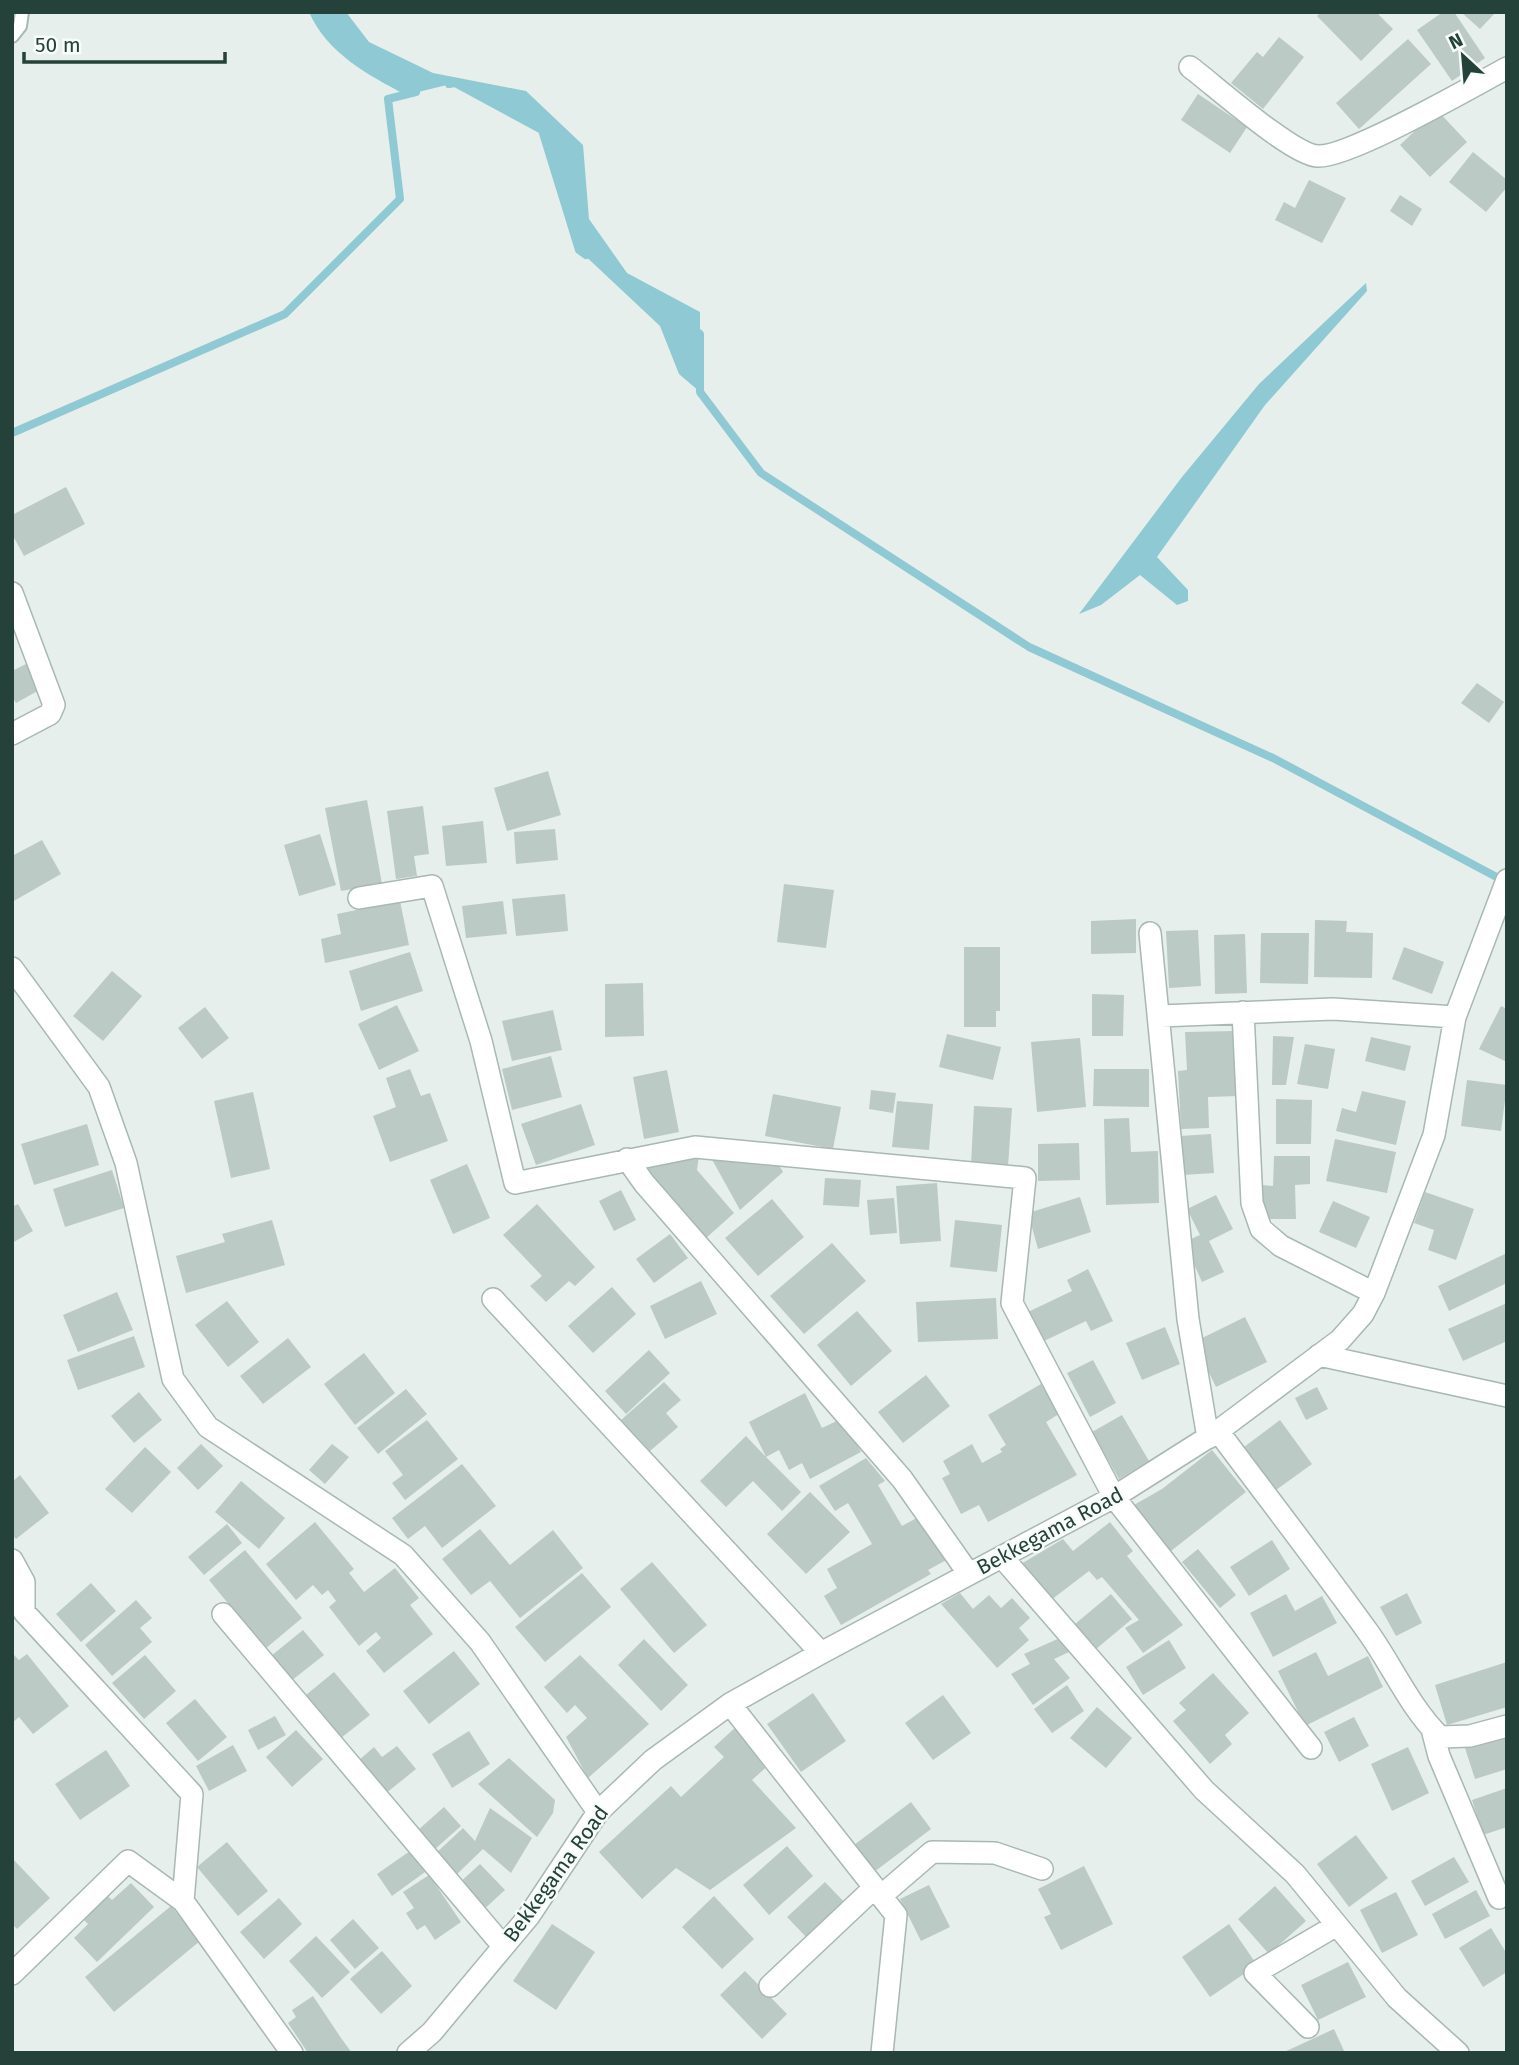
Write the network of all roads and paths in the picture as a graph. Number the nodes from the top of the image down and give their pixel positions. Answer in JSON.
{"nodes":[{"id":1,"x":22,"y":12,"type":"edge"},
{"id":2,"x":12,"y":36,"type":"edge"},
{"id":3,"x":1190,"y":67,"type":"dead end"},
{"id":4,"x":1507,"y":68,"type":"edge"},
{"id":5,"x":12,"y":593,"type":"edge"},
{"id":6,"x":12,"y":734,"type":"edge"},
{"id":7,"x":1507,"y":880,"type":"edge"},
{"id":8,"x":359,"y":898,"type":"dead end"},
{"id":9,"x":1150,"y":933,"type":"dead end"},
{"id":10,"x":12,"y":968,"type":"edge"},
{"id":11,"x":1243,"y":1012,"type":"junction"},
{"id":12,"x":1160,"y":1016,"type":"junction"},
{"id":13,"x":1455,"y":1017,"type":"junction"},
{"id":14,"x":627,"y":1159,"type":"junction"},
{"id":15,"x":1374,"y":1293,"type":"junction"},
{"id":16,"x":493,"y":1299,"type":"dead end"},
{"id":17,"x":1319,"y":1356,"type":"junction"},
{"id":18,"x":1507,"y":1396,"type":"edge"},
{"id":19,"x":1213,"y":1434,"type":"junction"},
{"id":20,"x":1114,"y":1497,"type":"junction"},
{"id":21,"x":1002,"y":1557,"type":"junction"},
{"id":22,"x":12,"y":1560,"type":"edge"},
{"id":23,"x":969,"y":1574,"type":"junction"},
{"id":24,"x":223,"y":1614,"type":"dead end"},
{"id":25,"x":821,"y":1653,"type":"junction"},
{"id":26,"x":730,"y":1704,"type":"junction"},
{"id":27,"x":1507,"y":1726,"type":"edge"},
{"id":28,"x":1432,"y":1729,"type":"junction"},
{"id":29,"x":1311,"y":1748,"type":"dead end"},
{"id":30,"x":598,"y":1812,"type":"junction"},
{"id":31,"x":1042,"y":1870,"type":"dead end"},
{"id":32,"x":878,"y":1892,"type":"junction"},
{"id":33,"x":1499,"y":1898,"type":"dead end"},
{"id":34,"x":183,"y":1901,"type":"junction"},
{"id":35,"x":1337,"y":1925,"type":"junction"},
{"id":36,"x":503,"y":1946,"type":"junction"},
{"id":37,"x":12,"y":1973,"type":"edge"},
{"id":38,"x":770,"y":1986,"type":"dead end"},
{"id":39,"x":1308,"y":2026,"type":"dead end"},
{"id":40,"x":292,"y":2053,"type":"edge"},
{"id":41,"x":408,"y":2053,"type":"edge"},
{"id":42,"x":882,"y":2053,"type":"edge"},
{"id":43,"x":1458,"y":2053,"type":"edge"}],
"edges":[{"from":1,"to":2,"type":"lane"},
{"from":3,"to":4,"type":"street"},
{"from":5,"to":6,"type":"street"},
{"from":7,"to":13,"type":"street","name":"Bekkegama Road"},
{"from":8,"to":14,"type":"street"},
{"from":9,"to":12,"type":"street"},
{"from":10,"to":30,"type":"street"},
{"from":11,"to":12,"type":"street"},
{"from":11,"to":13,"type":"street"},
{"from":11,"to":15,"type":"street"},
{"from":12,"to":19,"type":"street"},
{"from":13,"to":15,"type":"street","name":"Bekkegama Road"},
{"from":14,"to":20,"type":"street"},
{"from":14,"to":23,"type":"street"},
{"from":15,"to":17,"type":"street","name":"Bekkegama Road"},
{"from":16,"to":25,"type":"street"},
{"from":17,"to":18,"type":"street"},
{"from":17,"to":19,"type":"street","name":"Bekkegama Road"},
{"from":19,"to":20,"type":"street","name":"Bekkegama Road"},
{"from":19,"to":28,"type":"street"},
{"from":20,"to":21,"type":"street","name":"Bekkegama Road"},
{"from":20,"to":29,"type":"street"},
{"from":21,"to":23,"type":"street","name":"Bekkegama Road"},
{"from":21,"to":35,"type":"street"},
{"from":22,"to":34,"type":"street"},
{"from":23,"to":25,"type":"street","name":"Bekkegama Road"},
{"from":24,"to":36,"type":"street"},
{"from":25,"to":26,"type":"street","name":"Bekkegama Road"},
{"from":26,"to":30,"type":"street","name":"Bekkegama Road"},
{"from":26,"to":32,"type":"street"},
{"from":27,"to":28,"type":"street"},
{"from":28,"to":33,"type":"street"},
{"from":30,"to":36,"type":"street","name":"Bekkegama Road"},
{"from":31,"to":32,"type":"street"},
{"from":32,"to":38,"type":"street"},
{"from":32,"to":42,"type":"street"},
{"from":34,"to":37,"type":"street"},
{"from":34,"to":40,"type":"street"},
{"from":35,"to":39,"type":"street"},
{"from":35,"to":43,"type":"street"},
{"from":36,"to":41,"type":"street","name":"Bekkegama Road"}]}
